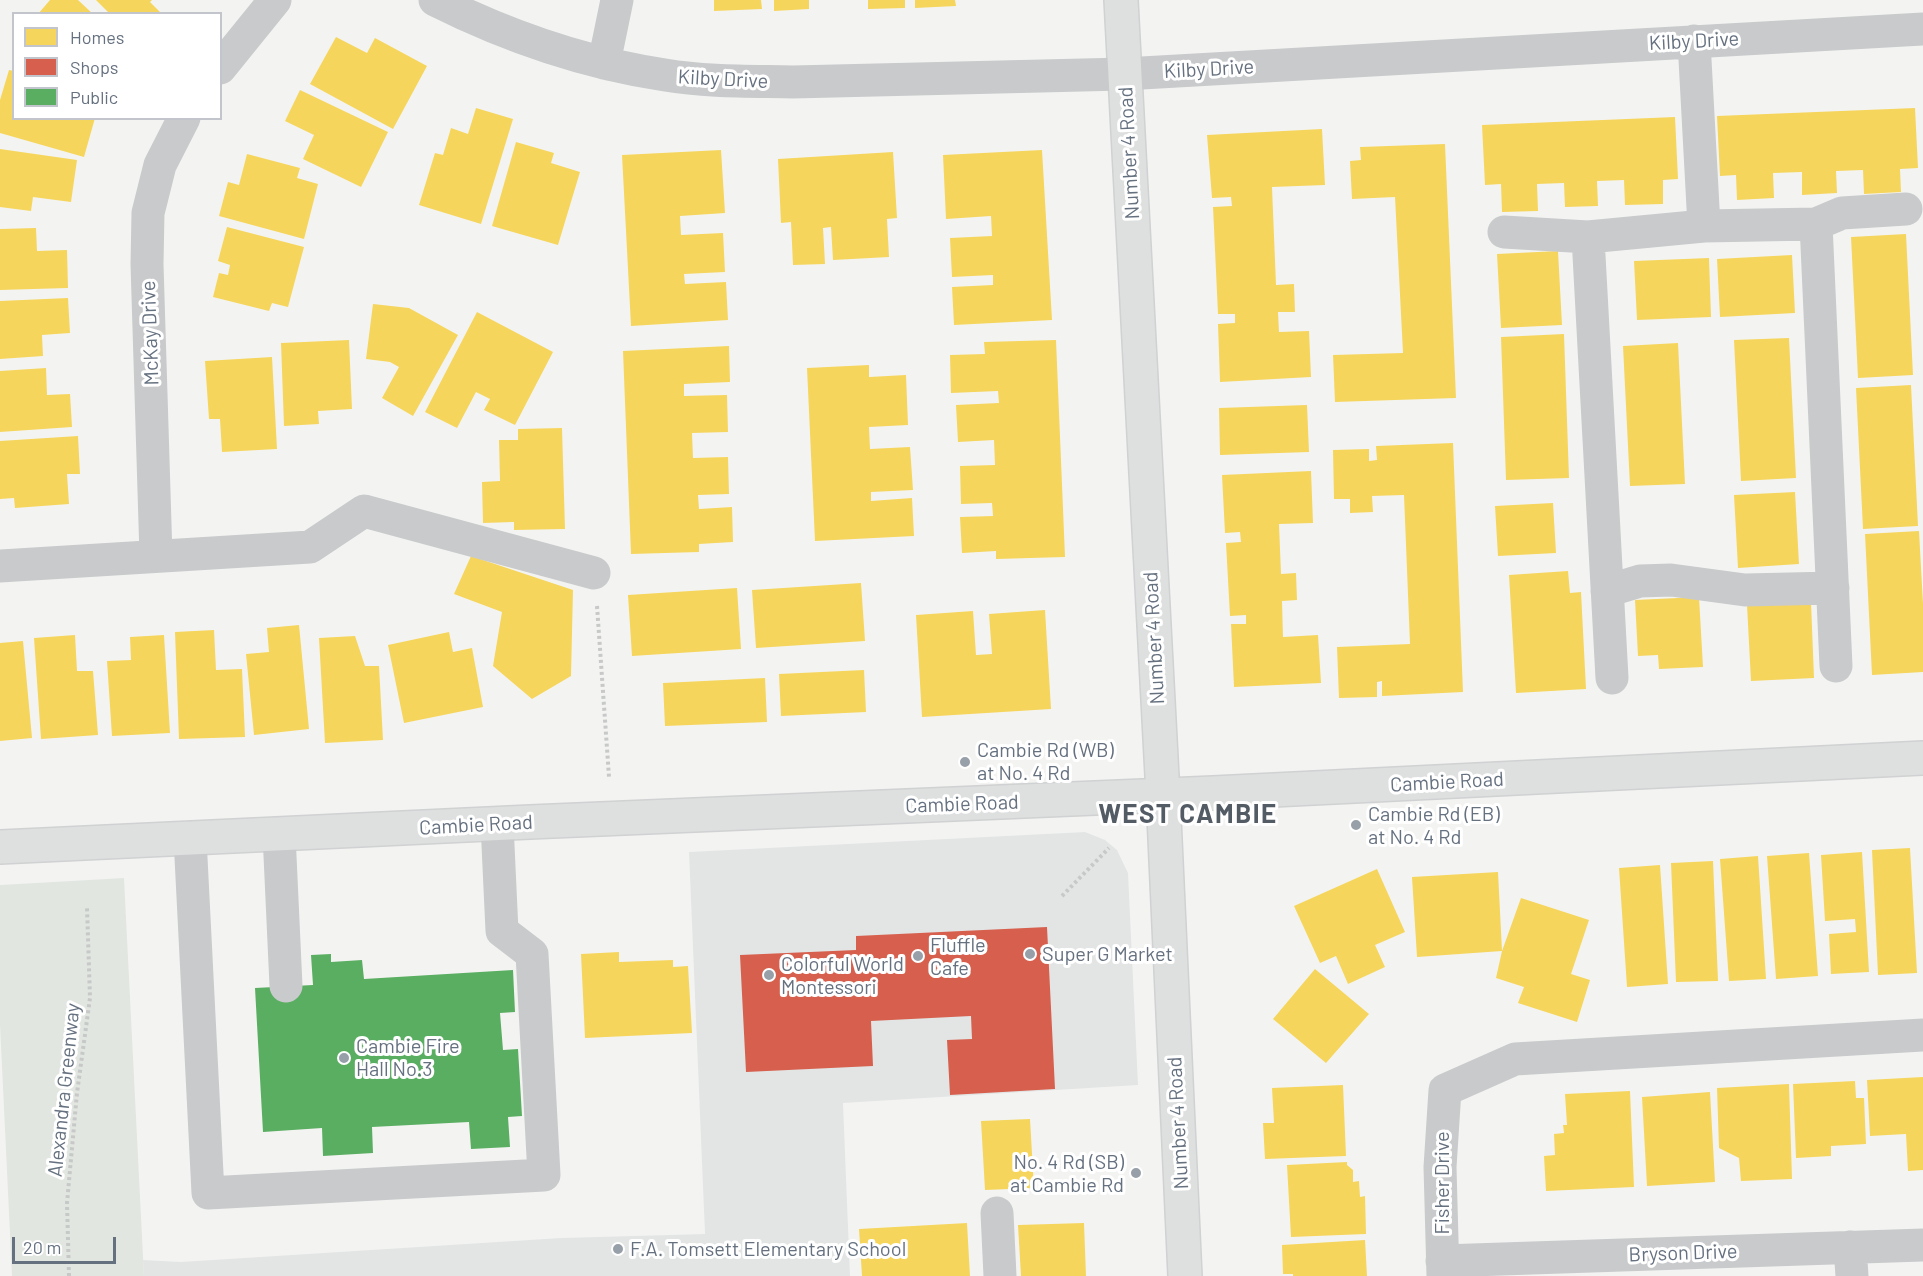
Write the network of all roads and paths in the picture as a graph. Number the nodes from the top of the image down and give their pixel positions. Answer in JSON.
{"nodes":[{"id":1,"x":274,"y":0,"type":"edge"},
{"id":2,"x":435,"y":0,"type":"edge"},
{"id":3,"x":617,"y":0,"type":"edge"},
{"id":4,"x":1121,"y":0,"type":"edge"},
{"id":5,"x":1923,"y":29,"type":"edge"},
{"id":6,"x":1694,"y":41,"type":"junction"},
{"id":7,"x":604,"y":63,"type":"junction"},
{"id":8,"x":222,"y":65,"type":"edge"},
{"id":9,"x":1124,"y":74,"type":"junction"},
{"id":10,"x":183,"y":120,"type":"edge"},
{"id":11,"x":1906,"y":209,"type":"dead end"},
{"id":12,"x":1816,"y":224,"type":"junction"},
{"id":13,"x":1704,"y":226,"type":"junction"},
{"id":14,"x":1504,"y":232,"type":"dead end"},
{"id":15,"x":1588,"y":237,"type":"junction"},
{"id":16,"x":156,"y":556,"type":"junction"},
{"id":17,"x":0,"y":566,"type":"edge"},
{"id":18,"x":594,"y":573,"type":"joint"},
{"id":19,"x":1833,"y":588,"type":"junction"},
{"id":20,"x":1607,"y":591,"type":"junction"},
{"id":21,"x":1836,"y":666,"type":"dead end"},
{"id":22,"x":1612,"y":678,"type":"dead end"},
{"id":23,"x":1923,"y":758,"type":"edge"},
{"id":24,"x":609,"y":777,"type":"dead end"},
{"id":25,"x":1163,"y":795,"type":"junction"},
{"id":26,"x":497,"y":824,"type":"junction"},
{"id":27,"x":279,"y":834,"type":"junction"},
{"id":28,"x":190,"y":838,"type":"junction"},
{"id":29,"x":0,"y":847,"type":"edge"},
{"id":30,"x":1109,"y":848,"type":"dead end"},
{"id":31,"x":1062,"y":896,"type":"dead end"},
{"id":32,"x":87,"y":907,"type":"dead end"},
{"id":33,"x":286,"y":986,"type":"dead end"},
{"id":34,"x":1923,"y":1035,"type":"edge"},
{"id":35,"x":997,"y":1213,"type":"dead end"},
{"id":36,"x":1923,"y":1245,"type":"edge"},
{"id":37,"x":1851,"y":1262,"type":"edge"},
{"id":38,"x":1443,"y":1268,"type":"edge"},
{"id":39,"x":69,"y":1276,"type":"edge"},
{"id":40,"x":1000,"y":1276,"type":"edge"},
{"id":41,"x":1185,"y":1276,"type":"edge"}],
"edges":[{"from":1,"to":8,"type":"street"},
{"from":2,"to":7,"type":"street","name":"Kilby Drive"},
{"from":3,"to":7,"type":"street"},
{"from":4,"to":9,"type":"main road","name":"Number 4 Road"},
{"from":5,"to":6,"type":"street","name":"Kilby Drive"},
{"from":6,"to":9,"type":"street","name":"Kilby Drive"},
{"from":6,"to":13,"type":"street"},
{"from":7,"to":9,"type":"street","name":"Kilby Drive"},
{"from":9,"to":25,"type":"main road","name":"Number 4 Road"},
{"from":10,"to":16,"type":"street","name":"McKay Drive"},
{"from":11,"to":12,"type":"street"},
{"from":12,"to":13,"type":"street"},
{"from":12,"to":19,"type":"street"},
{"from":13,"to":15,"type":"street"},
{"from":14,"to":15,"type":"street"},
{"from":15,"to":20,"type":"street"},
{"from":16,"to":17,"type":"street"},
{"from":16,"to":18,"type":"street"},
{"from":18,"to":24,"type":"path"},
{"from":19,"to":20,"type":"street"},
{"from":19,"to":21,"type":"street"},
{"from":20,"to":22,"type":"street"},
{"from":23,"to":25,"type":"main road","name":"Cambie Road"},
{"from":25,"to":26,"type":"main road","name":"Cambie Road"},
{"from":25,"to":41,"type":"main road","name":"Number 4 Road"},
{"from":26,"to":27,"type":"main road","name":"Cambie Road"},
{"from":26,"to":28,"type":"street"},
{"from":27,"to":28,"type":"main road","name":"Cambie Road"},
{"from":27,"to":33,"type":"street"},
{"from":28,"to":29,"type":"main road","name":"Cambie Road"},
{"from":30,"to":31,"type":"path"},
{"from":32,"to":39,"type":"path","name":"Alexandra Greenway"},
{"from":34,"to":38,"type":"street","name":"Fisher Drive"},
{"from":35,"to":40,"type":"street"},
{"from":36,"to":37,"type":"street","name":"Bryson Drive"},
{"from":37,"to":38,"type":"street","name":"Bryson Drive"}]}
